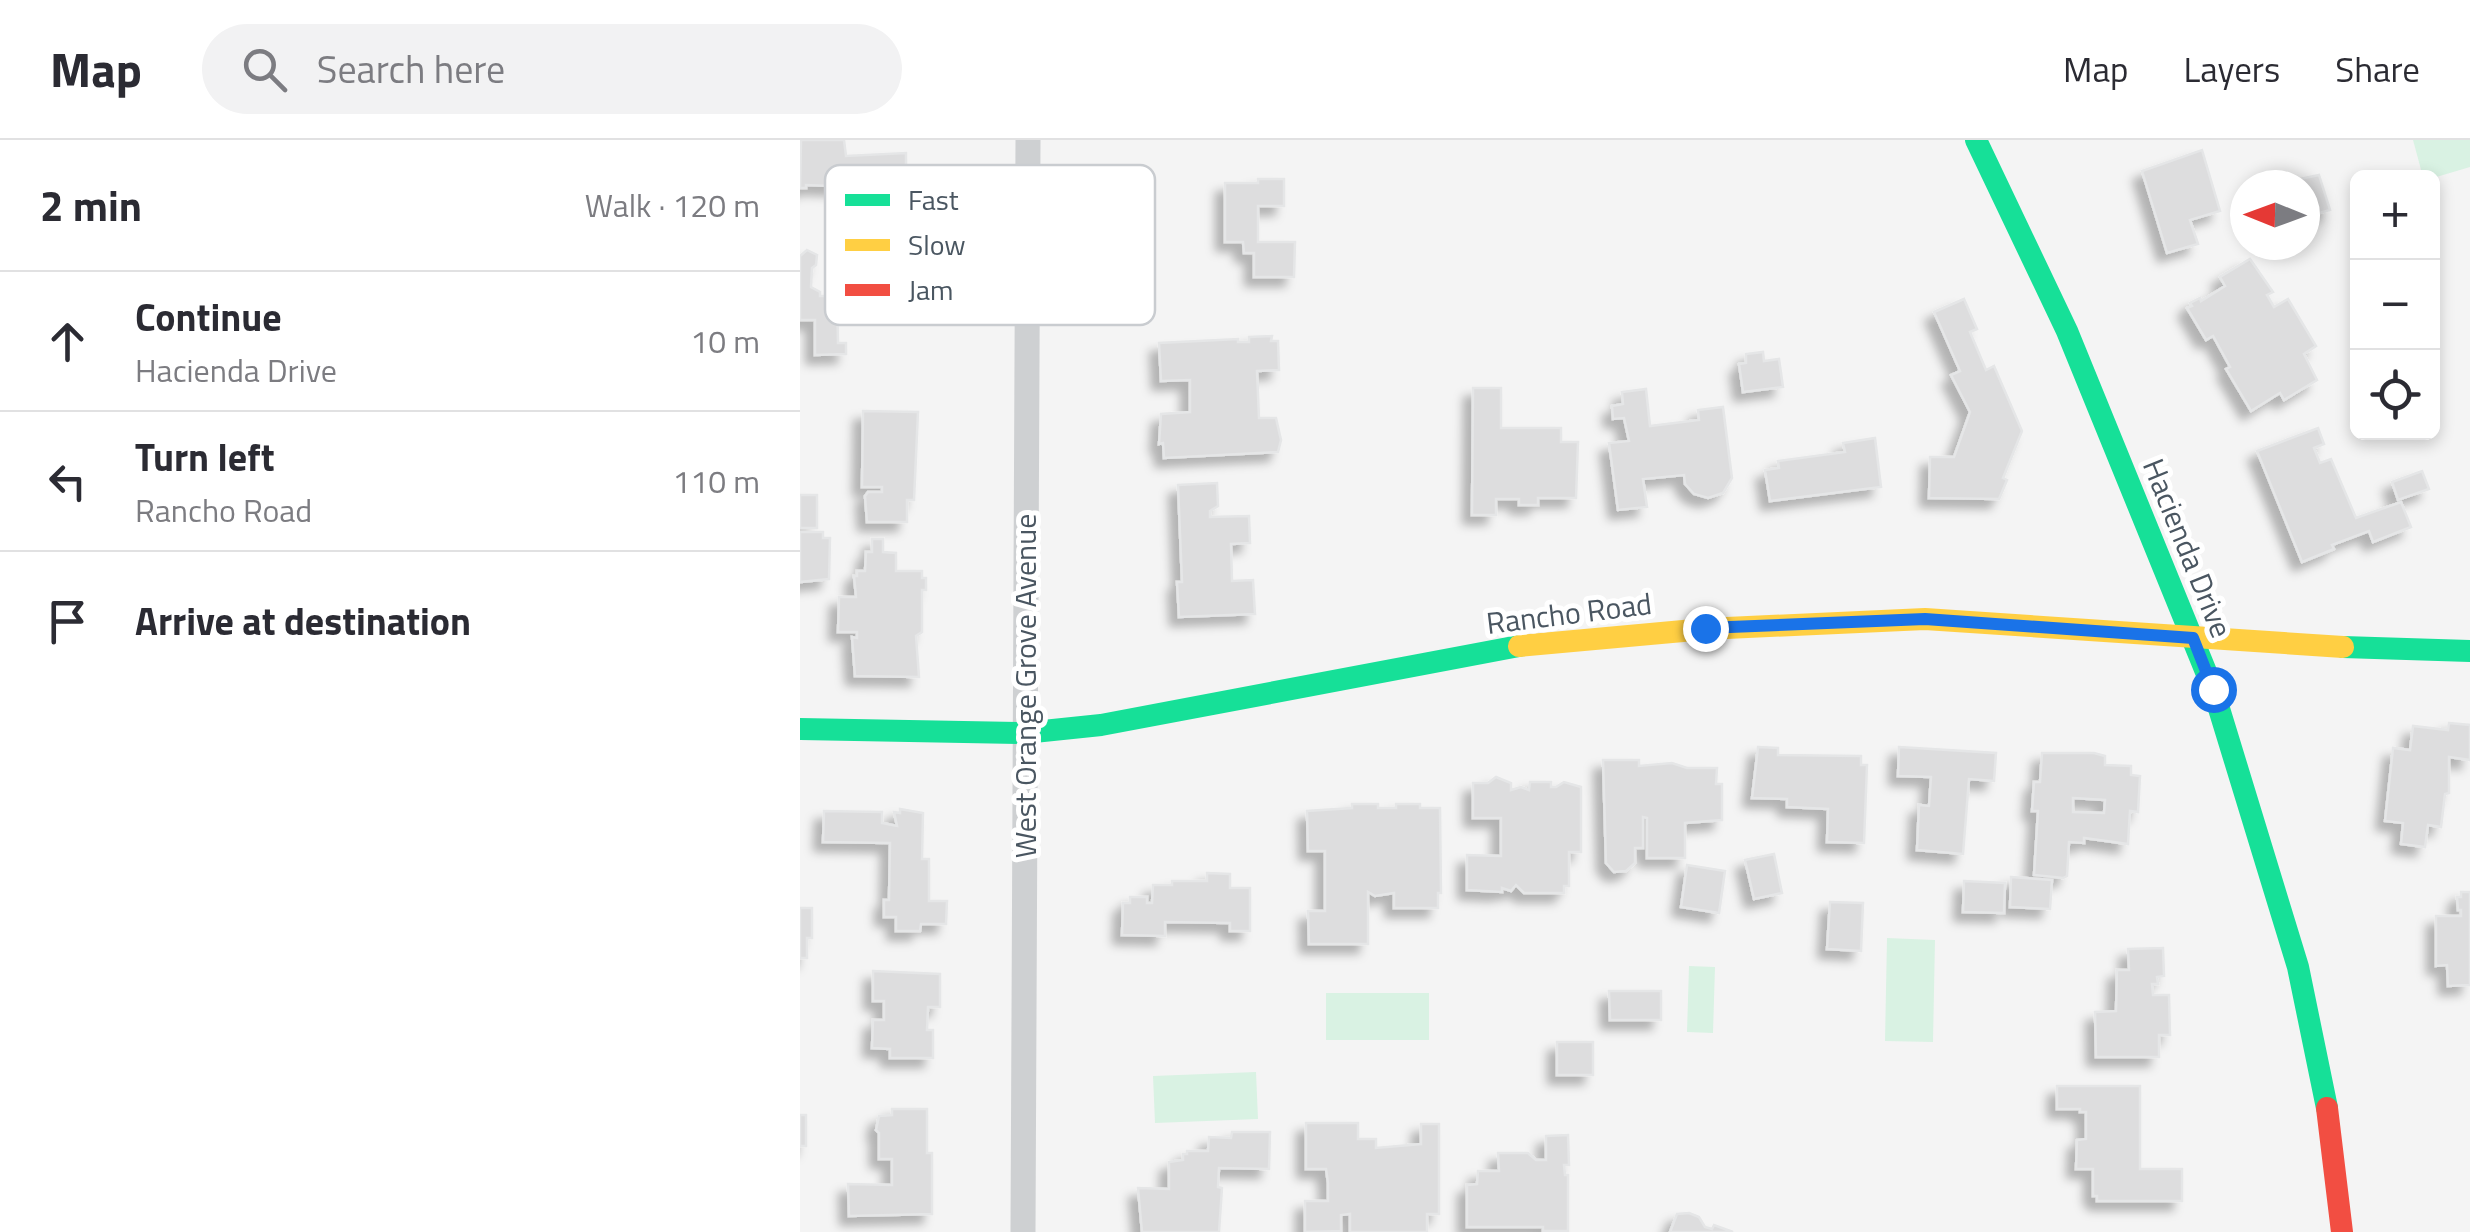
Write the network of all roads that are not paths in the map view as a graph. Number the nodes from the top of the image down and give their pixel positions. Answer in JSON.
{"nodes":[{"id":1,"x":1028,"y":140,"type":"edge"},
{"id":2,"x":1976,"y":140,"type":"edge"},
{"id":3,"x":1028,"y":165,"type":"edge"},
{"id":4,"x":1027,"y":325,"type":"edge"},
{"id":5,"x":2193,"y":638,"type":"junction"},
{"id":6,"x":2470,"y":651,"type":"edge"},
{"id":7,"x":800,"y":730,"type":"edge"},
{"id":8,"x":1024,"y":732,"type":"junction"},
{"id":9,"x":1022,"y":1232,"type":"edge"},
{"id":10,"x":2342,"y":1232,"type":"edge"}],
"edges":[{"from":1,"to":3,"type":"street","name":"West Orange Grove Avenue"},
{"from":2,"to":5,"type":"street","name":"Hacienda Drive"},
{"from":4,"to":8,"type":"street","name":"West Orange Grove Avenue"},
{"from":5,"to":6,"type":"street","name":"Rancho Road"},
{"from":5,"to":8,"type":"street","name":"Rancho Road"},
{"from":5,"to":10,"type":"street","name":"Hacienda Drive"},
{"from":7,"to":8,"type":"street","name":"Rancho Road"},
{"from":8,"to":9,"type":"street","name":"West Orange Grove Avenue"}]}
